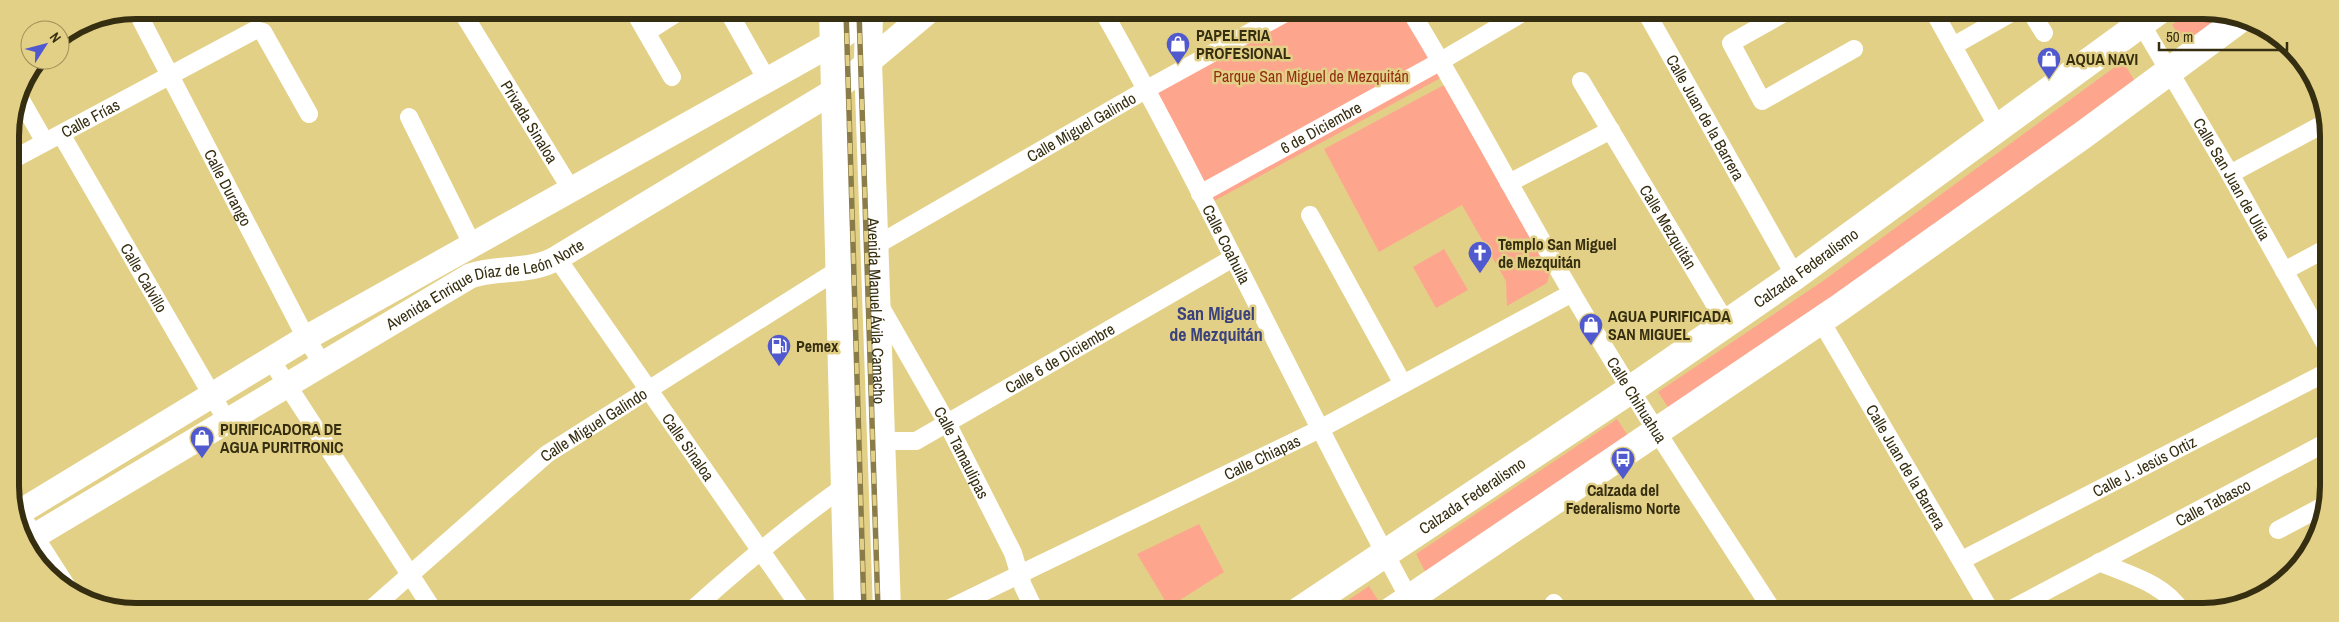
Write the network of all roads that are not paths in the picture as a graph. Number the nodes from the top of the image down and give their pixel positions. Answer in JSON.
{"nodes":[{"id":1,"x":141,"y":19,"type":"edge"},
{"id":2,"x":467,"y":19,"type":"edge"},
{"id":3,"x":639,"y":19,"type":"edge"},
{"id":4,"x":667,"y":19,"type":"edge"},
{"id":5,"x":733,"y":19,"type":"edge"},
{"id":6,"x":833,"y":19,"type":"edge"},
{"id":7,"x":863,"y":19,"type":"edge"},
{"id":8,"x":871,"y":19,"type":"edge"},
{"id":9,"x":919,"y":19,"type":"edge"},
{"id":10,"x":1107,"y":19,"type":"edge"},
{"id":11,"x":1275,"y":19,"type":"edge"},
{"id":12,"x":1415,"y":19,"type":"edge"},
{"id":13,"x":1512,"y":19,"type":"edge"},
{"id":14,"x":1650,"y":19,"type":"edge"},
{"id":15,"x":1774,"y":19,"type":"edge"},
{"id":16,"x":1938,"y":19,"type":"edge"},
{"id":17,"x":2001,"y":19,"type":"edge"},
{"id":18,"x":2035,"y":19,"type":"edge"},
{"id":19,"x":2140,"y":19,"type":"edge"},
{"id":20,"x":2145,"y":19,"type":"edge"},
{"id":21,"x":2234,"y":23,"type":"edge"},
{"id":22,"x":647,"y":32,"type":"junction"},
{"id":23,"x":2044,"y":34,"type":"dead end"},
{"id":24,"x":834,"y":42,"type":"junction"},
{"id":25,"x":1953,"y":46,"type":"junction"},
{"id":26,"x":1854,"y":49,"type":"dead end"},
{"id":27,"x":1441,"y":61,"type":"junction"},
{"id":28,"x":868,"y":62,"type":"junction"},
{"id":29,"x":2169,"y":71,"type":"junction"},
{"id":30,"x":171,"y":76,"type":"junction"},
{"id":31,"x":672,"y":77,"type":"dead end"},
{"id":32,"x":767,"y":80,"type":"junction"},
{"id":33,"x":1581,"y":81,"type":"dead end"},
{"id":34,"x":1147,"y":90,"type":"junction"},
{"id":35,"x":834,"y":91,"type":"junction"},
{"id":36,"x":23,"y":104,"type":"edge"},
{"id":37,"x":309,"y":114,"type":"dead end"},
{"id":38,"x":408,"y":117,"type":"dead end"},
{"id":39,"x":2320,"y":126,"type":"edge"},
{"id":40,"x":1999,"y":129,"type":"junction"},
{"id":41,"x":1611,"y":130,"type":"junction"},
{"id":42,"x":61,"y":134,"type":"junction"},
{"id":43,"x":45,"y":142,"type":"junction"},
{"id":44,"x":19,"y":156,"type":"edge"},
{"id":45,"x":2230,"y":174,"type":"junction"},
{"id":46,"x":1508,"y":183,"type":"junction"},
{"id":47,"x":572,"y":190,"type":"junction"},
{"id":48,"x":1200,"y":194,"type":"junction"},
{"id":49,"x":1310,"y":215,"type":"dead end"},
{"id":50,"x":473,"y":246,"type":"junction"},
{"id":51,"x":875,"y":246,"type":"junction"},
{"id":52,"x":2320,"y":252,"type":"edge"},
{"id":53,"x":557,"y":258,"type":"junction"},
{"id":54,"x":1233,"y":258,"type":"junction"},
{"id":55,"x":841,"y":268,"type":"junction"},
{"id":56,"x":2284,"y":271,"type":"junction"},
{"id":57,"x":1795,"y":276,"type":"junction"},
{"id":58,"x":1572,"y":293,"type":"junction"},
{"id":59,"x":877,"y":300,"type":"junction"},
{"id":60,"x":1821,"y":321,"type":"junction"},
{"id":61,"x":1726,"y":324,"type":"junction"},
{"id":62,"x":2320,"y":335,"type":"edge"},
{"id":63,"x":306,"y":338,"type":"junction"},
{"id":64,"x":271,"y":360,"type":"junction"},
{"id":65,"x":322,"y":363,"type":"junction"},
{"id":66,"x":2320,"y":376,"type":"edge"},
{"id":67,"x":1403,"y":384,"type":"junction"},
{"id":68,"x":287,"y":385,"type":"junction"},
{"id":69,"x":649,"y":390,"type":"junction"},
{"id":70,"x":1630,"y":390,"type":"junction"},
{"id":71,"x":212,"y":395,"type":"junction"},
{"id":72,"x":227,"y":421,"type":"junction"},
{"id":73,"x":947,"y":423,"type":"junction"},
{"id":74,"x":1320,"y":429,"type":"junction"},
{"id":75,"x":1658,"y":432,"type":"junction"},
{"id":76,"x":882,"y":441,"type":"junction"},
{"id":77,"x":2320,"y":445,"type":"edge"},
{"id":78,"x":846,"y":485,"type":"junction"},
{"id":79,"x":21,"y":507,"type":"edge"},
{"id":80,"x":2318,"y":508,"type":"edge"},
{"id":81,"x":884,"y":518,"type":"junction"},
{"id":82,"x":848,"y":522,"type":"junction"},
{"id":83,"x":2278,"y":530,"type":"dead end"},
{"id":84,"x":31,"y":539,"type":"edge"},
{"id":85,"x":33,"y":541,"type":"edge"},
{"id":86,"x":760,"y":549,"type":"junction"},
{"id":87,"x":1384,"y":554,"type":"junction"},
{"id":88,"x":1962,"y":560,"type":"junction"},
{"id":89,"x":2099,"y":562,"type":"junction"},
{"id":90,"x":56,"y":571,"type":"edge"},
{"id":91,"x":410,"y":574,"type":"junction"},
{"id":92,"x":1021,"y":574,"type":"junction"},
{"id":93,"x":378,"y":603,"type":"edge"},
{"id":94,"x":429,"y":603,"type":"edge"},
{"id":95,"x":700,"y":603,"type":"edge"},
{"id":96,"x":797,"y":603,"type":"edge"},
{"id":97,"x":848,"y":603,"type":"edge"},
{"id":98,"x":886,"y":603,"type":"edge"},
{"id":99,"x":961,"y":603,"type":"edge"},
{"id":100,"x":1032,"y":603,"type":"edge"},
{"id":101,"x":1310,"y":603,"type":"edge"},
{"id":102,"x":1404,"y":603,"type":"edge"},
{"id":103,"x":1412,"y":603,"type":"edge"},
{"id":104,"x":1768,"y":603,"type":"edge"},
{"id":105,"x":1986,"y":603,"type":"edge"},
{"id":106,"x":2023,"y":603,"type":"edge"},
{"id":107,"x":2175,"y":603,"type":"edge"}],
"edges":[{"from":1,"to":30,"type":"street","name":"Calle Durango"},
{"from":2,"to":47,"type":"street","name":"Privada Sinaloa"},
{"from":3,"to":22,"type":"street"},
{"from":4,"to":22,"type":"street"},
{"from":5,"to":32,"type":"street"},
{"from":6,"to":24,"type":"main road"},
{"from":7,"to":24,"type":"main road","name":"Avenida Enrique Díaz de León Norte"},
{"from":8,"to":28,"type":"main road","name":"Avenida Manuel Ávila Camacho"},
{"from":9,"to":28,"type":"main road","name":"Avenida Enrique Díaz de León Norte"},
{"from":10,"to":34,"type":"street","name":"Calle Coahuila"},
{"from":11,"to":34,"type":"street","name":"Calle Miguel Galindo"},
{"from":12,"to":27,"type":"street","name":"Calle Chihuahua"},
{"from":13,"to":27,"type":"street"},
{"from":14,"to":57,"type":"street","name":"Calle Juan de la Barrera"},
{"from":15,"to":26,"type":"street"},
{"from":16,"to":25,"type":"street"},
{"from":17,"to":25,"type":"street"},
{"from":18,"to":23,"type":"street"},
{"from":19,"to":40,"type":"main road","name":"Calzada Federalismo"},
{"from":20,"to":29,"type":"street","name":"Calle San Juan de Ulúa"},
{"from":21,"to":29,"type":"main road"},
{"from":22,"to":31,"type":"street"},
{"from":24,"to":32,"type":"main road","name":"Avenida Enrique Díaz de León Norte"},
{"from":24,"to":35,"type":"main road"},
{"from":25,"to":40,"type":"street"},
{"from":27,"to":46,"type":"street","name":"Calle Chihuahua"},
{"from":27,"to":48,"type":"street","name":"6 de Diciembre"},
{"from":28,"to":35,"type":"main road","name":"Avenida Enrique Díaz de León Norte"},
{"from":28,"to":51,"type":"main road","name":"Avenida Manuel Ávila Camacho"},
{"from":29,"to":45,"type":"street","name":"Calle San Juan de Ulúa"},
{"from":29,"to":60,"type":"main road"},
{"from":30,"to":37,"type":"street","name":"Calle Frías"},
{"from":30,"to":42,"type":"street","name":"Calle Frías"},
{"from":30,"to":63,"type":"street","name":"Calle Durango"},
{"from":32,"to":47,"type":"main road","name":"Avenida Enrique Díaz de León Norte"},
{"from":33,"to":41,"type":"street","name":"Calle Mezquitán"},
{"from":34,"to":48,"type":"street","name":"Calle Coahuila"},
{"from":34,"to":51,"type":"street","name":"Calle Miguel Galindo"},
{"from":35,"to":53,"type":"main road","name":"Avenida Enrique Díaz de León Norte"},
{"from":35,"to":55,"type":"main road"},
{"from":36,"to":43,"type":"street"},
{"from":38,"to":50,"type":"street"},
{"from":39,"to":45,"type":"street"},
{"from":40,"to":57,"type":"main road","name":"Calzada Federalismo"},
{"from":41,"to":46,"type":"street"},
{"from":41,"to":61,"type":"street","name":"Calle Mezquitán"},
{"from":42,"to":43,"type":"street","name":"Calle Frías"},
{"from":42,"to":71,"type":"street","name":"Calle Calvillo"},
{"from":43,"to":44,"type":"street","name":"Calle Frías"},
{"from":45,"to":56,"type":"street","name":"Calle San Juan de Ulúa"},
{"from":46,"to":58,"type":"street","name":"Calle Chihuahua"},
{"from":47,"to":50,"type":"main road","name":"Avenida Enrique Díaz de León Norte"},
{"from":48,"to":54,"type":"street","name":"Calle Coahuila"},
{"from":49,"to":67,"type":"street"},
{"from":50,"to":63,"type":"main road","name":"Avenida Enrique Díaz de León Norte"},
{"from":51,"to":59,"type":"main road","name":"Avenida Manuel Ávila Camacho"},
{"from":52,"to":56,"type":"street"},
{"from":53,"to":65,"type":"main road","name":"Avenida Enrique Díaz de León Norte"},
{"from":53,"to":69,"type":"street","name":"Calle Sinaloa"},
{"from":54,"to":73,"type":"street","name":"Calle 6 de Diciembre"},
{"from":54,"to":74,"type":"street","name":"Calle Coahuila"},
{"from":55,"to":69,"type":"street","name":"Calle Miguel Galindo"},
{"from":55,"to":78,"type":"main road"},
{"from":56,"to":62,"type":"street","name":"Calle San Juan de Ulúa"},
{"from":57,"to":61,"type":"main road","name":"Calzada Federalismo"},
{"from":58,"to":67,"type":"street","name":"Calle Chiapas"},
{"from":58,"to":70,"type":"street","name":"Calle Chihuahua"},
{"from":59,"to":73,"type":"street","name":"Calle Tamaulipas"},
{"from":59,"to":76,"type":"main road","name":"Avenida Manuel Ávila Camacho"},
{"from":60,"to":75,"type":"main road"},
{"from":60,"to":88,"type":"street","name":"Calle Juan de la Barrera"},
{"from":61,"to":70,"type":"main road","name":"Calzada Federalismo"},
{"from":63,"to":64,"type":"main road","name":"Avenida Enrique Díaz de León Norte"},
{"from":63,"to":65,"type":"street","name":"Calle Durango"},
{"from":64,"to":68,"type":"street"},
{"from":64,"to":71,"type":"main road","name":"Avenida Enrique Díaz de León Norte"},
{"from":65,"to":68,"type":"main road","name":"Avenida Enrique Díaz de León Norte"},
{"from":66,"to":88,"type":"street","name":"Calle J. Jesús Ortiz"},
{"from":67,"to":74,"type":"street","name":"Calle Chiapas"},
{"from":68,"to":72,"type":"main road","name":"Avenida Enrique Díaz de León Norte"},
{"from":68,"to":91,"type":"street"},
{"from":69,"to":86,"type":"street","name":"Calle Sinaloa"},
{"from":69,"to":91,"type":"street","name":"Calle Miguel Galindo"},
{"from":70,"to":75,"type":"street","name":"Calle Chihuahua"},
{"from":70,"to":87,"type":"main road","name":"Calzada Federalismo"},
{"from":71,"to":72,"type":"street","name":"Calle Calvillo"},
{"from":71,"to":79,"type":"main road","name":"Avenida Enrique Díaz de León Norte"},
{"from":72,"to":84,"type":"main road","name":"Avenida Enrique Díaz de León Norte"},
{"from":73,"to":76,"type":"street","name":"Calle 6 de Diciembre"},
{"from":73,"to":92,"type":"street","name":"Calle Tamaulipas"},
{"from":74,"to":87,"type":"street","name":"Calle Coahuila"},
{"from":74,"to":92,"type":"street","name":"Calle Chiapas"},
{"from":75,"to":103,"type":"main road"},
{"from":75,"to":104,"type":"street","name":"Calle Chihuahua"},
{"from":76,"to":81,"type":"main road","name":"Avenida Manuel Ávila Camacho"},
{"from":77,"to":89,"type":"street","name":"Calle Tabasco"},
{"from":78,"to":82,"type":"main road"},
{"from":78,"to":86,"type":"street"},
{"from":80,"to":83,"type":"street"},
{"from":81,"to":82,"type":"main road"},
{"from":81,"to":98,"type":"main road","name":"Avenida Manuel Ávila Camacho"},
{"from":82,"to":97,"type":"main road"},
{"from":85,"to":90,"type":"street"},
{"from":86,"to":95,"type":"street"},
{"from":86,"to":96,"type":"street","name":"Calle Sinaloa"},
{"from":87,"to":101,"type":"main road","name":"Calzada Federalismo"},
{"from":87,"to":102,"type":"street","name":"Calle Coahuila"},
{"from":88,"to":105,"type":"street","name":"Calle Juan de la Barrera"},
{"from":89,"to":106,"type":"street","name":"Calle Tabasco"},
{"from":89,"to":107,"type":"street"},
{"from":91,"to":93,"type":"street","name":"Calle Miguel Galindo"},
{"from":91,"to":94,"type":"street"},
{"from":92,"to":99,"type":"street","name":"Calle Chiapas"},
{"from":92,"to":100,"type":"street","name":"Calle Tamaulipas"}]}
